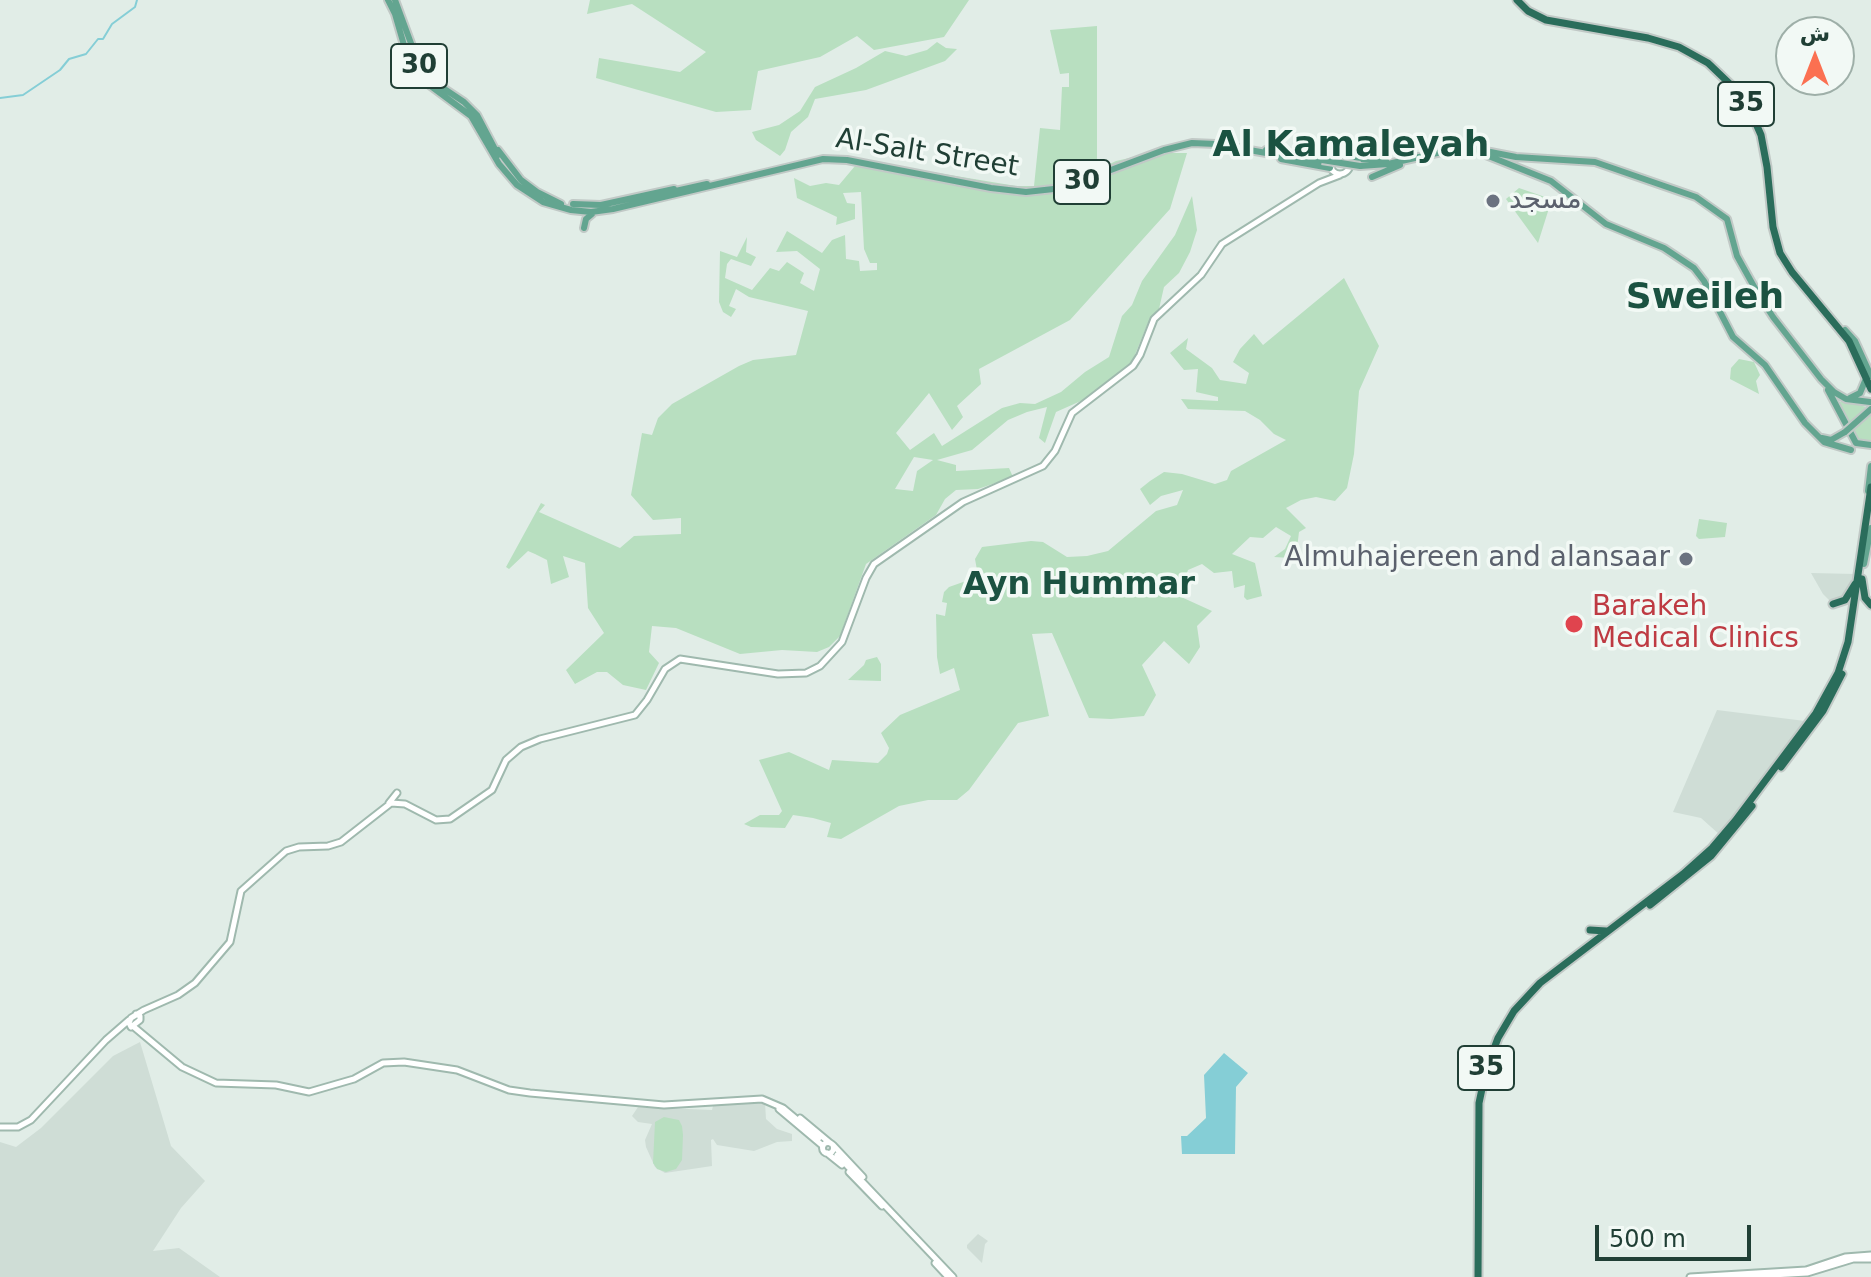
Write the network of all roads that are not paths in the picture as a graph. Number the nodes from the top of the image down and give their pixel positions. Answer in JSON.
{"nodes":[{"id":1,"x":388,"y":0,"type":"edge"},
{"id":2,"x":395,"y":0,"type":"edge"},
{"id":3,"x":1519,"y":0,"type":"edge"},
{"id":4,"x":490,"y":139,"type":"junction"},
{"id":5,"x":490,"y":149,"type":"junction"},
{"id":6,"x":1264,"y":151,"type":"junction"},
{"id":7,"x":1333,"y":157,"type":"junction"},
{"id":8,"x":1516,"y":157,"type":"junction"},
{"id":9,"x":1348,"y":158,"type":"junction"},
{"id":10,"x":1398,"y":164,"type":"junction"},
{"id":11,"x":1513,"y":164,"type":"junction"},
{"id":12,"x":1331,"y":169,"type":"junction"},
{"id":13,"x":1383,"y":172,"type":"junction"},
{"id":14,"x":1340,"y":175,"type":"junction"},
{"id":15,"x":1372,"y":177,"type":"dead end"},
{"id":16,"x":1324,"y":181,"type":"junction"},
{"id":17,"x":1382,"y":183,"type":"dead end"},
{"id":18,"x":697,"y":186,"type":"junction"},
{"id":19,"x":709,"y":187,"type":"junction"},
{"id":20,"x":526,"y":190,"type":"junction"},
{"id":21,"x":555,"y":191,"type":"dead end"},
{"id":22,"x":660,"y":196,"type":"junction"},
{"id":23,"x":545,"y":197,"type":"junction"},
{"id":24,"x":561,"y":204,"type":"dead end"},
{"id":25,"x":573,"y":204,"type":"dead end"},
{"id":26,"x":561,"y":212,"type":"dead end"},
{"id":27,"x":572,"y":214,"type":"dead end"},
{"id":28,"x":592,"y":214,"type":"junction"},
{"id":29,"x":584,"y":228,"type":"dead end"},
{"id":30,"x":1843,"y":330,"type":"junction"},
{"id":31,"x":1869,"y":379,"type":"edge"},
{"id":32,"x":1825,"y":383,"type":"junction"},
{"id":33,"x":1871,"y":389,"type":"edge"},
{"id":34,"x":1846,"y":399,"type":"junction"},
{"id":35,"x":1871,"y":403,"type":"edge"},
{"id":36,"x":1818,"y":437,"type":"junction"},
{"id":37,"x":1852,"y":437,"type":"junction"},
{"id":38,"x":1871,"y":445,"type":"edge"},
{"id":39,"x":1841,"y":448,"type":"junction"},
{"id":40,"x":1851,"y":450,"type":"dead end"},
{"id":41,"x":1871,"y":466,"type":"edge"},
{"id":42,"x":1871,"y":487,"type":"edge"},
{"id":43,"x":1871,"y":509,"type":"edge"},
{"id":44,"x":1871,"y":528,"type":"edge"},
{"id":45,"x":1862,"y":565,"type":"junction"},
{"id":46,"x":1860,"y":577,"type":"junction"},
{"id":47,"x":1833,"y":604,"type":"dead end"},
{"id":48,"x":1871,"y":605,"type":"edge"},
{"id":49,"x":388,"y":804,"type":"junction"},
{"id":50,"x":405,"y":804,"type":"junction"},
{"id":51,"x":420,"y":812,"type":"junction"},
{"id":52,"x":1590,"y":930,"type":"dead end"},
{"id":53,"x":1608,"y":931,"type":"junction"},
{"id":54,"x":1527,"y":983,"type":"dead end"},
{"id":55,"x":1540,"y":983,"type":"junction"},
{"id":56,"x":139,"y":1018,"type":"junction"},
{"id":57,"x":131,"y":1024,"type":"junction"},
{"id":58,"x":146,"y":1034,"type":"junction"},
{"id":59,"x":779,"y":1107,"type":"junction"},
{"id":60,"x":0,"y":1128,"type":"edge"},
{"id":61,"x":810,"y":1135,"type":"junction"},
{"id":62,"x":819,"y":1139,"type":"junction"},
{"id":63,"x":832,"y":1144,"type":"junction"},
{"id":64,"x":808,"y":1145,"type":"dead end"},
{"id":65,"x":823,"y":1146,"type":"junction"},
{"id":66,"x":827,"y":1153,"type":"junction"},
{"id":67,"x":837,"y":1155,"type":"junction"},
{"id":68,"x":1871,"y":1257,"type":"edge"},
{"id":69,"x":1732,"y":1275,"type":"edge"},
{"id":70,"x":950,"y":1277,"type":"edge"},
{"id":71,"x":1480,"y":1277,"type":"edge"},
{"id":72,"x":1690,"y":1277,"type":"edge"}],
"edges":[{"from":1,"to":5,"type":"main road","name":"Al-Salt Street","number":"30"},
{"from":2,"to":4,"type":"main road","name":"Al-Salt Street","number":"30"},
{"from":3,"to":30,"type":"highway","number":"35"},
{"from":4,"to":20,"type":"main road","name":"Al-Salt Street","number":"30"},
{"from":4,"to":23,"type":"main road"},
{"from":5,"to":20,"type":"main road","name":"Al-Salt Street","number":"30"},
{"from":5,"to":26,"type":"main road"},
{"from":6,"to":7,"type":"main road"},
{"from":6,"to":10,"type":"main road","name":"Al-Salt Street","number":"30","bridge":true},
{"from":6,"to":12,"type":"main road"},
{"from":6,"to":18,"type":"main road","name":"Al-Salt Street","number":"30"},
{"from":6,"to":19,"type":"main road","name":"Al-Salt Street","number":"30"},
{"from":7,"to":9,"type":"main road"},
{"from":7,"to":12,"type":"main road"},
{"from":8,"to":10,"type":"main road","name":"Al-Salt Street","number":"30"},
{"from":8,"to":11,"type":"main road"},
{"from":8,"to":32,"type":"main road","number":"30"},
{"from":9,"to":10,"type":"main road"},
{"from":9,"to":14,"type":"main road"},
{"from":10,"to":11,"type":"main road","name":"Al-Salt Street","number":"30"},
{"from":10,"to":13,"type":"main road"},
{"from":11,"to":36,"type":"main road","number":"30"},
{"from":12,"to":14,"type":"main road"},
{"from":12,"to":16,"type":"main road"},
{"from":13,"to":15,"type":"main road"},
{"from":13,"to":17,"type":"main road"},
{"from":14,"to":16,"type":"main road"},
{"from":16,"to":51,"type":"main road"},
{"from":18,"to":22,"type":"main road","name":"Al-Salt Street","number":"30"},
{"from":18,"to":25,"type":"main road"},
{"from":19,"to":22,"type":"main road","name":"Al-Salt Street","number":"30"},
{"from":19,"to":28,"type":"main road"},
{"from":20,"to":22,"type":"main road","name":"Al-Salt Street","number":"30"},
{"from":21,"to":23,"type":"main road"},
{"from":23,"to":24,"type":"main road"},
{"from":27,"to":28,"type":"main road"},
{"from":28,"to":29,"type":"main road"},
{"from":30,"to":31,"type":"highway","number":"35"},
{"from":30,"to":33,"type":"highway","number":"35"},
{"from":31,"to":34,"type":"main road"},
{"from":31,"to":35,"type":"main road"},
{"from":32,"to":34,"type":"main road","number":"30"},
{"from":32,"to":37,"type":"main road"},
{"from":34,"to":35,"type":"main road"},
{"from":35,"to":36,"type":"main road","bridge":true},
{"from":36,"to":39,"type":"main road","number":"30"},
{"from":37,"to":38,"type":"main road"},
{"from":37,"to":39,"type":"main road"},
{"from":39,"to":40,"type":"main road","number":"30"},
{"from":41,"to":45,"type":"main road"},
{"from":42,"to":45,"type":"highway","number":"35"},
{"from":43,"to":45,"type":"highway","number":"35"},
{"from":44,"to":45,"type":"main road"},
{"from":45,"to":46,"type":"highway","number":"35"},
{"from":46,"to":47,"type":"highway"},
{"from":46,"to":48,"type":"highway"},
{"from":46,"to":53,"type":"highway","number":"35"},
{"from":46,"to":71,"type":"highway","number":"35"},
{"from":49,"to":50,"type":"main road"},
{"from":49,"to":50,"type":"main road"},
{"from":49,"to":56,"type":"main road"},
{"from":50,"to":51,"type":"main road"},
{"from":51,"to":56,"type":"main road"},
{"from":52,"to":53,"type":"highway"},
{"from":53,"to":55,"type":"highway","number":"35"},
{"from":54,"to":55,"type":"highway"},
{"from":55,"to":71,"type":"highway","number":"35"},
{"from":56,"to":57,"type":"main road"},
{"from":56,"to":58,"type":"main road"},
{"from":57,"to":58,"type":"main road"},
{"from":57,"to":60,"type":"main road"},
{"from":58,"to":59,"type":"main road"},
{"from":59,"to":61,"type":"main road"},
{"from":59,"to":62,"type":"main road"},
{"from":61,"to":62,"type":"main road"},
{"from":61,"to":64,"type":"main road"},
{"from":62,"to":63,"type":"main road"},
{"from":62,"to":65,"type":"main road"},
{"from":63,"to":65,"type":"main road"},
{"from":63,"to":66,"type":"main road"},
{"from":63,"to":67,"type":"main road"},
{"from":65,"to":66,"type":"main road"},
{"from":66,"to":67,"type":"main road"},
{"from":67,"to":70,"type":"main road"},
{"from":68,"to":69,"type":"main road"},
{"from":69,"to":72,"type":"main road"}]}
